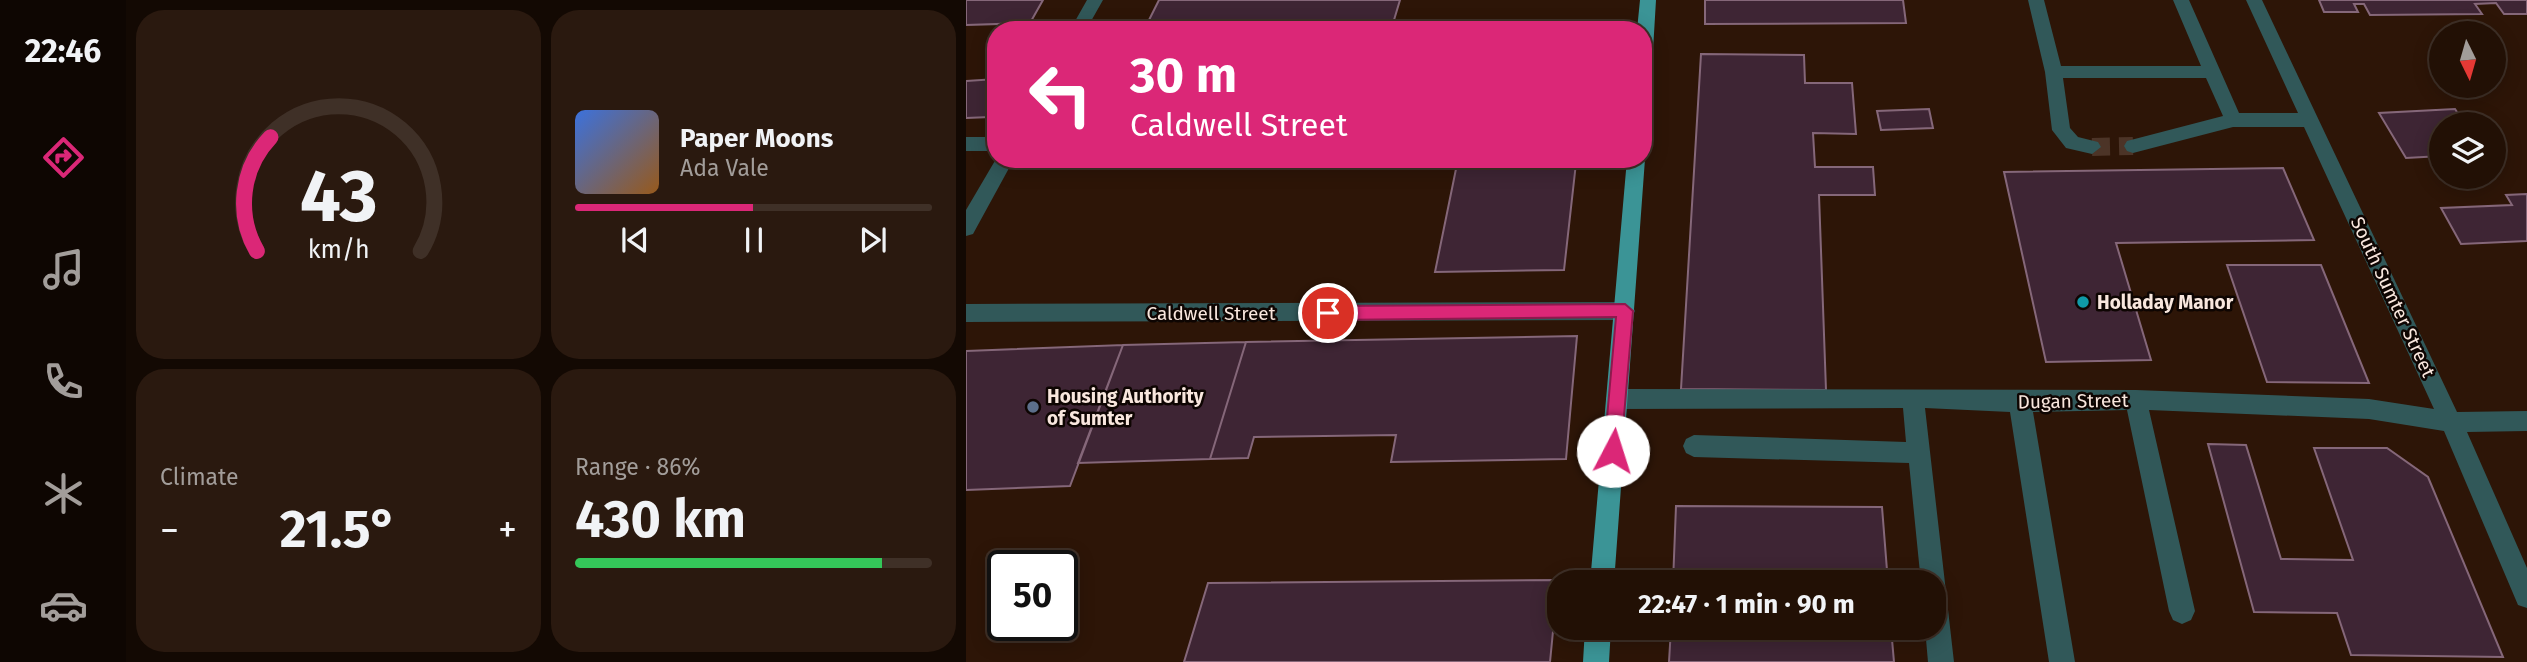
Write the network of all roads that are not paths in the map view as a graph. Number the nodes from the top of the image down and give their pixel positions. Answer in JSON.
{"nodes":[{"id":1,"x":1095,"y":0,"type":"edge"},
{"id":2,"x":1648,"y":0,"type":"edge"},
{"id":3,"x":2036,"y":0,"type":"edge"},
{"id":4,"x":2181,"y":0,"type":"edge"},
{"id":5,"x":2254,"y":0,"type":"edge"},
{"id":6,"x":1083,"y":21,"type":"edge"},
{"id":7,"x":1646,"y":21,"type":"edge"},
{"id":8,"x":2054,"y":72,"type":"junction"},
{"id":9,"x":2210,"y":72,"type":"junction"},
{"id":10,"x":2233,"y":120,"type":"junction"},
{"id":11,"x":2310,"y":120,"type":"junction"},
{"id":12,"x":966,"y":144,"type":"edge"},
{"id":13,"x":987,"y":144,"type":"edge"},
{"id":14,"x":2133,"y":146,"type":"tunnel mouth"},
{"id":15,"x":2092,"y":147,"type":"tunnel mouth"},
{"id":16,"x":1000,"y":168,"type":"edge"},
{"id":17,"x":1635,"y":168,"type":"edge"},
{"id":18,"x":966,"y":228,"type":"edge"},
{"id":19,"x":1625,"y":311,"type":"junction"},
{"id":20,"x":966,"y":313,"type":"edge"},
{"id":21,"x":1913,"y":398,"type":"junction"},
{"id":22,"x":1617,"y":399,"type":"junction"},
{"id":23,"x":2136,"y":400,"type":"junction"},
{"id":24,"x":2020,"y":402,"type":"junction"},
{"id":25,"x":2527,"y":421,"type":"edge"},
{"id":26,"x":2451,"y":422,"type":"junction"},
{"id":27,"x":1694,"y":446,"type":"dead end"},
{"id":28,"x":1920,"y":453,"type":"junction"},
{"id":29,"x":1603,"y":570,"type":"edge"},
{"id":30,"x":1932,"y":570,"type":"edge"},
{"id":31,"x":2527,"y":596,"type":"edge"},
{"id":32,"x":2182,"y":611,"type":"dead end"},
{"id":33,"x":1597,"y":640,"type":"edge"},
{"id":34,"x":1939,"y":640,"type":"edge"},
{"id":35,"x":1596,"y":662,"type":"edge"},
{"id":36,"x":1941,"y":662,"type":"edge"},
{"id":37,"x":2062,"y":662,"type":"edge"}],
"edges":[{"from":1,"to":6,"type":"street"},
{"from":2,"to":7,"type":"main road"},
{"from":3,"to":8,"type":"street"},
{"from":4,"to":9,"type":"street"},
{"from":5,"to":11,"type":"street","name":"South Sumter Street"},
{"from":8,"to":9,"type":"street"},
{"from":8,"to":15,"type":"street"},
{"from":9,"to":10,"type":"street"},
{"from":10,"to":11,"type":"street"},
{"from":10,"to":14,"type":"street"},
{"from":11,"to":26,"type":"street","name":"South Sumter Street"},
{"from":12,"to":13,"type":"street"},
{"from":16,"to":18,"type":"street"},
{"from":17,"to":19,"type":"main road"},
{"from":19,"to":20,"type":"street","name":"Caldwell Street"},
{"from":19,"to":22,"type":"main road"},
{"from":21,"to":22,"type":"street","name":"Dugan Street"},
{"from":21,"to":24,"type":"street","name":"Dugan Street"},
{"from":21,"to":28,"type":"street"},
{"from":22,"to":29,"type":"main road"},
{"from":23,"to":24,"type":"street","name":"Dugan Street"},
{"from":23,"to":26,"type":"street","name":"Dugan Street"},
{"from":23,"to":32,"type":"street"},
{"from":24,"to":37,"type":"street"},
{"from":25,"to":26,"type":"street","name":"Dugan Street"},
{"from":26,"to":31,"type":"street","name":"South Sumter Street"},
{"from":27,"to":28,"type":"street"},
{"from":28,"to":30,"type":"street"},
{"from":33,"to":35,"type":"main road"},
{"from":34,"to":36,"type":"street"}]}
